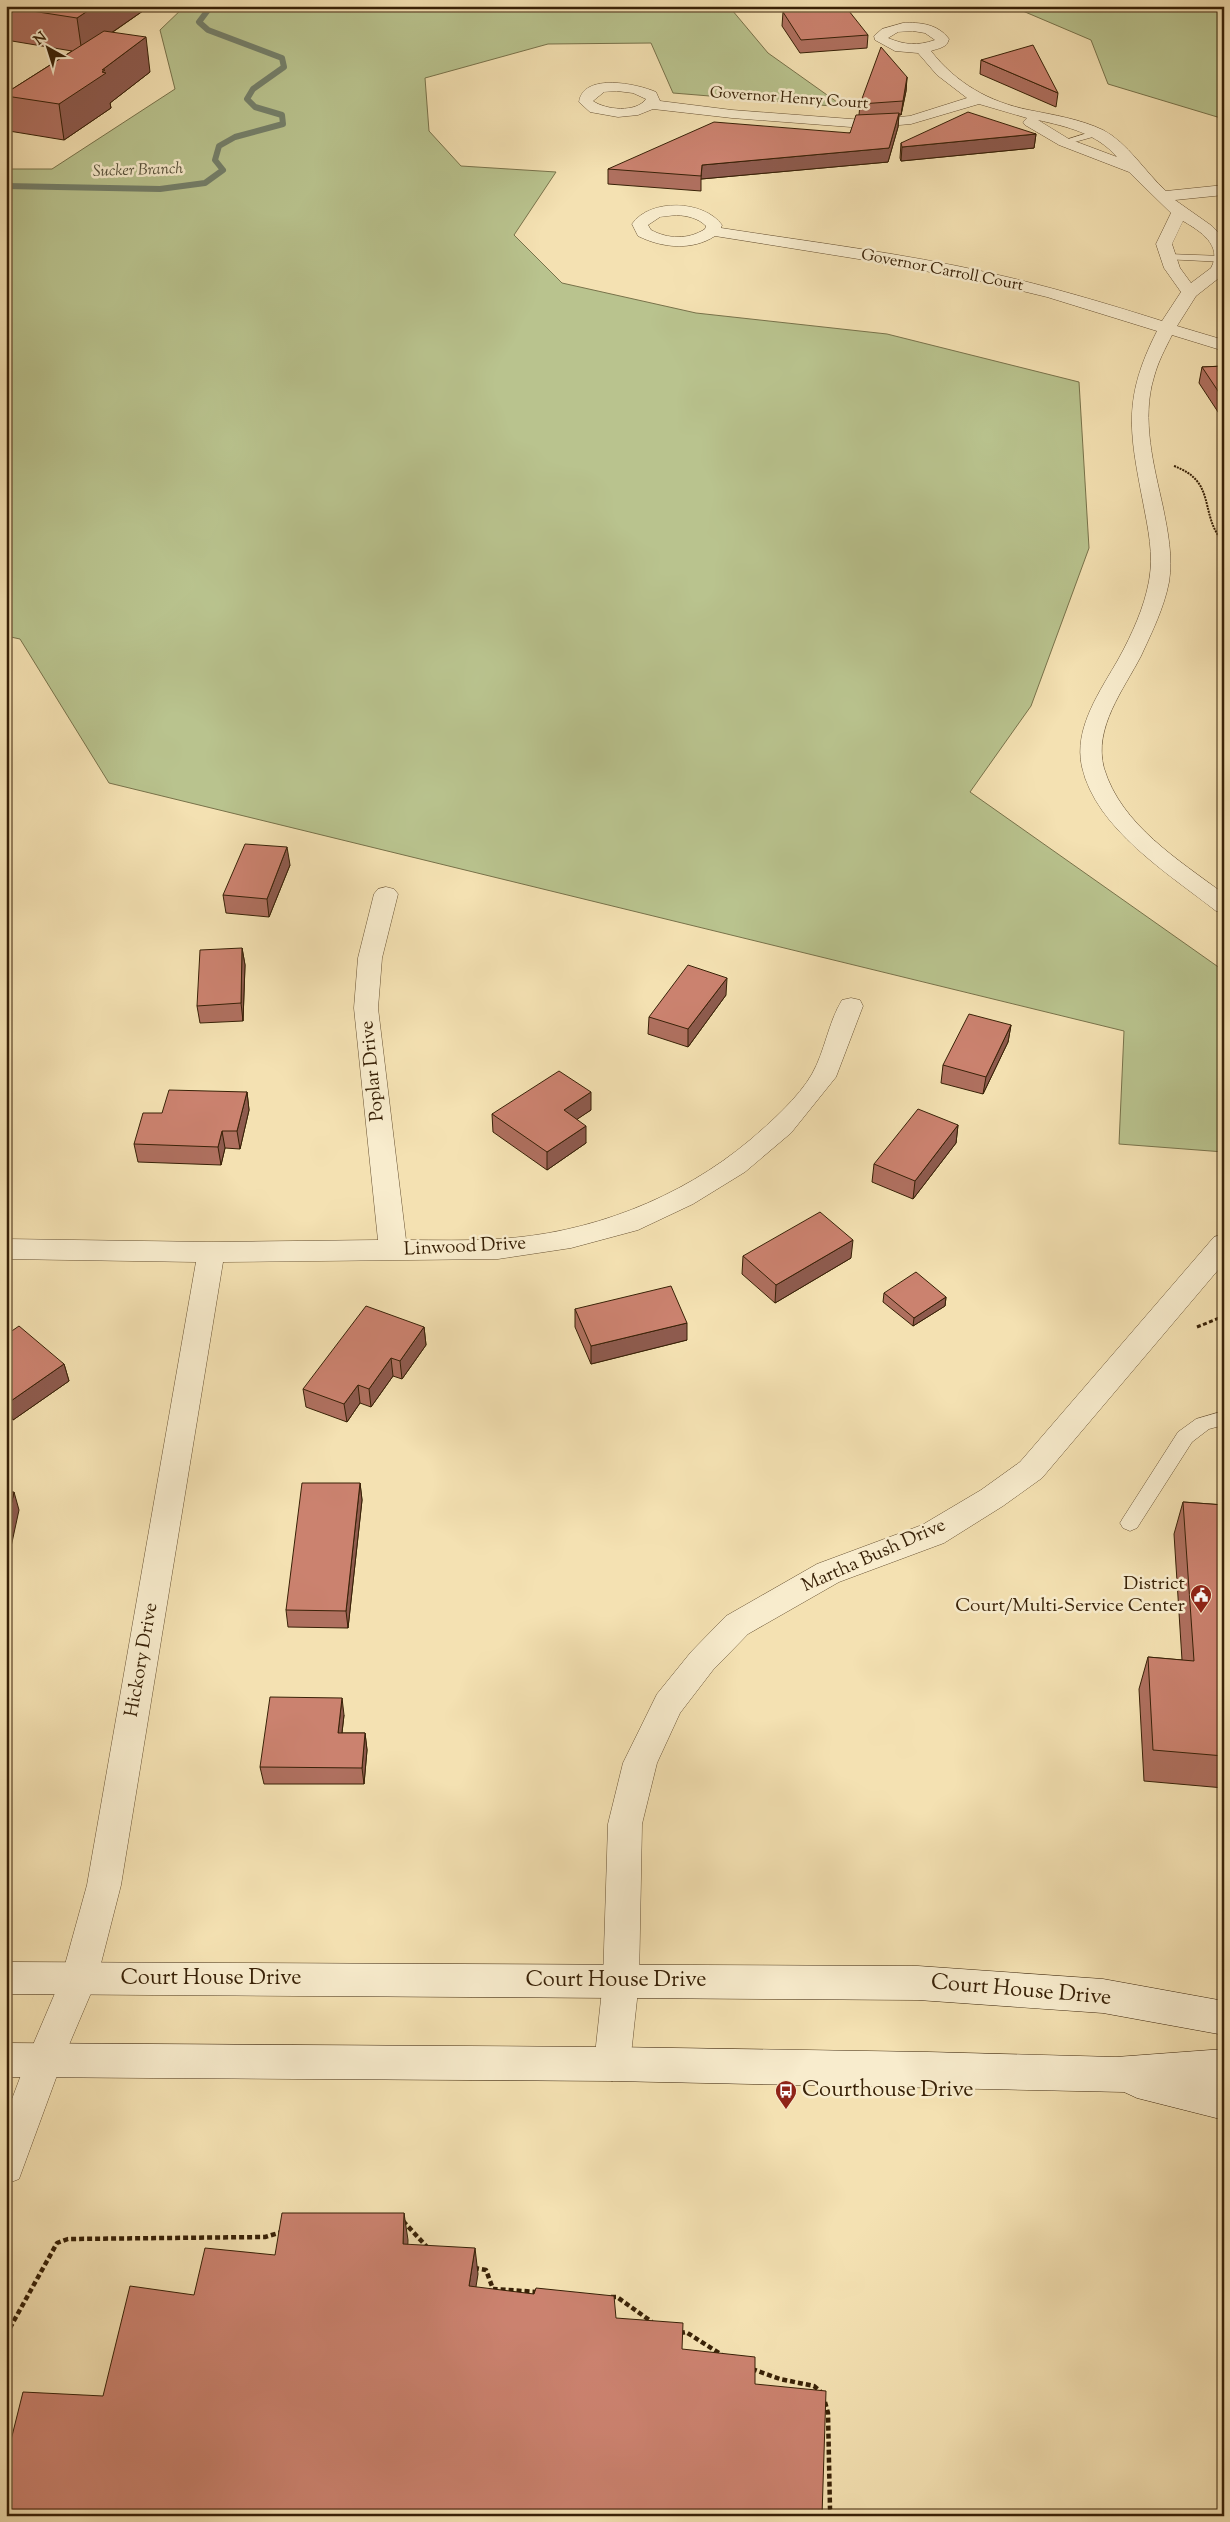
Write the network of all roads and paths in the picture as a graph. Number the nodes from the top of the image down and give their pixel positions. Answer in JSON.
{"nodes":[{"id":1,"x":922,"y":49,"type":"dead end"},
{"id":2,"x":982,"y":98,"type":"junction"},
{"id":3,"x":651,"y":104,"type":"dead end"},
{"id":4,"x":1016,"y":112,"type":"junction"},
{"id":5,"x":1096,"y":133,"type":"junction"},
{"id":6,"x":1064,"y":142,"type":"junction"},
{"id":7,"x":1136,"y":170,"type":"junction"},
{"id":8,"x":1224,"y":190,"type":"edge"},
{"id":9,"x":1163,"y":196,"type":"junction"},
{"id":10,"x":1179,"y":212,"type":"junction"},
{"id":11,"x":712,"y":231,"type":"dead end"},
{"id":12,"x":1168,"y":257,"type":"junction"},
{"id":13,"x":1223,"y":259,"type":"edge"},
{"id":14,"x":1189,"y":292,"type":"junction"},
{"id":15,"x":1167,"y":328,"type":"junction"},
{"id":16,"x":1224,"y":346,"type":"edge"},
{"id":17,"x":1146,"y":464,"type":"junction"},
{"id":18,"x":1224,"y":543,"type":"edge"},
{"id":19,"x":386,"y":894,"type":"dead end"},
{"id":20,"x":1224,"y":906,"type":"edge"},
{"id":21,"x":851,"y":1006,"type":"dead end"},
{"id":22,"x":1224,"y":1244,"type":"edge"},
{"id":23,"x":6,"y":1249,"type":"edge"},
{"id":24,"x":393,"y":1250,"type":"junction"},
{"id":25,"x":211,"y":1252,"type":"junction"},
{"id":26,"x":1224,"y":1418,"type":"edge"},
{"id":27,"x":1130,"y":1523,"type":"dead end"},
{"id":28,"x":6,"y":1978,"type":"edge"},
{"id":29,"x":78,"y":1979,"type":"junction"},
{"id":30,"x":620,"y":1981,"type":"junction"},
{"id":31,"x":1224,"y":2018,"type":"edge"},
{"id":32,"x":44,"y":2059,"type":"junction"},
{"id":33,"x":6,"y":2060,"type":"edge"},
{"id":34,"x":612,"y":2064,"type":"junction"},
{"id":35,"x":1224,"y":2066,"type":"edge"},
{"id":36,"x":1116,"y":2075,"type":"junction"},
{"id":37,"x":1224,"y":2102,"type":"edge"},
{"id":38,"x":6,"y":2166,"type":"edge"},
{"id":39,"x":395,"y":2219,"type":"edge"},
{"id":40,"x":290,"y":2230,"type":"edge"},
{"id":41,"x":430,"y":2252,"type":"edge"},
{"id":42,"x":468,"y":2266,"type":"edge"},
{"id":43,"x":540,"y":2292,"type":"edge"},
{"id":44,"x":608,"y":2296,"type":"edge"},
{"id":45,"x":660,"y":2328,"type":"edge"},
{"id":46,"x":677,"y":2333,"type":"edge"},
{"id":47,"x":6,"y":2334,"type":"edge"},
{"id":48,"x":727,"y":2358,"type":"edge"},
{"id":49,"x":744,"y":2366,"type":"edge"},
{"id":50,"x":840,"y":2516,"type":"edge"}],
"edges":[{"from":1,"to":2,"type":"street"},
{"from":2,"to":3,"type":"street","name":"Governor Henry Court"},
{"from":2,"to":4,"type":"street"},
{"from":4,"to":5,"type":"street"},
{"from":4,"to":6,"type":"street"},
{"from":5,"to":6,"type":"lane"},
{"from":5,"to":7,"type":"street"},
{"from":6,"to":7,"type":"street"},
{"from":7,"to":9,"type":"street"},
{"from":8,"to":9,"type":"street"},
{"from":9,"to":10,"type":"street"},
{"from":10,"to":12,"type":"street"},
{"from":10,"to":13,"type":"street"},
{"from":11,"to":15,"type":"street","name":"Governor Carroll Court"},
{"from":12,"to":13,"type":"lane"},
{"from":12,"to":14,"type":"street"},
{"from":13,"to":14,"type":"street"},
{"from":14,"to":15,"type":"street"},
{"from":15,"to":16,"type":"street","name":"Governor Carroll Court"},
{"from":15,"to":17,"type":"street"},
{"from":17,"to":18,"type":"path"},
{"from":17,"to":20,"type":"street"},
{"from":19,"to":24,"type":"street","name":"Poplar Drive"},
{"from":21,"to":24,"type":"street","name":"Linwood Drive"},
{"from":22,"to":30,"type":"street","name":"Martha Bush Drive"},
{"from":23,"to":25,"type":"street","name":"Linwood Drive"},
{"from":24,"to":25,"type":"street","name":"Linwood Drive"},
{"from":25,"to":29,"type":"street","name":"Hickory Drive"},
{"from":26,"to":27,"type":"lane"},
{"from":28,"to":29,"type":"street","name":"Court House Drive"},
{"from":29,"to":30,"type":"street","name":"Court House Drive"},
{"from":29,"to":32,"type":"street","name":"Hickory Drive"},
{"from":30,"to":31,"type":"street","name":"Court House Drive"},
{"from":30,"to":34,"type":"street","name":"Martha Bush Drive"},
{"from":32,"to":33,"type":"street"},
{"from":32,"to":34,"type":"street"},
{"from":32,"to":38,"type":"street","name":"Hickory Drive"},
{"from":34,"to":36,"type":"street"},
{"from":35,"to":36,"type":"street"},
{"from":36,"to":37,"type":"street"},
{"from":39,"to":41,"type":"path"},
{"from":40,"to":47,"type":"path"},
{"from":42,"to":43,"type":"path"},
{"from":44,"to":45,"type":"path"},
{"from":46,"to":48,"type":"path"},
{"from":49,"to":50,"type":"path"}]}
